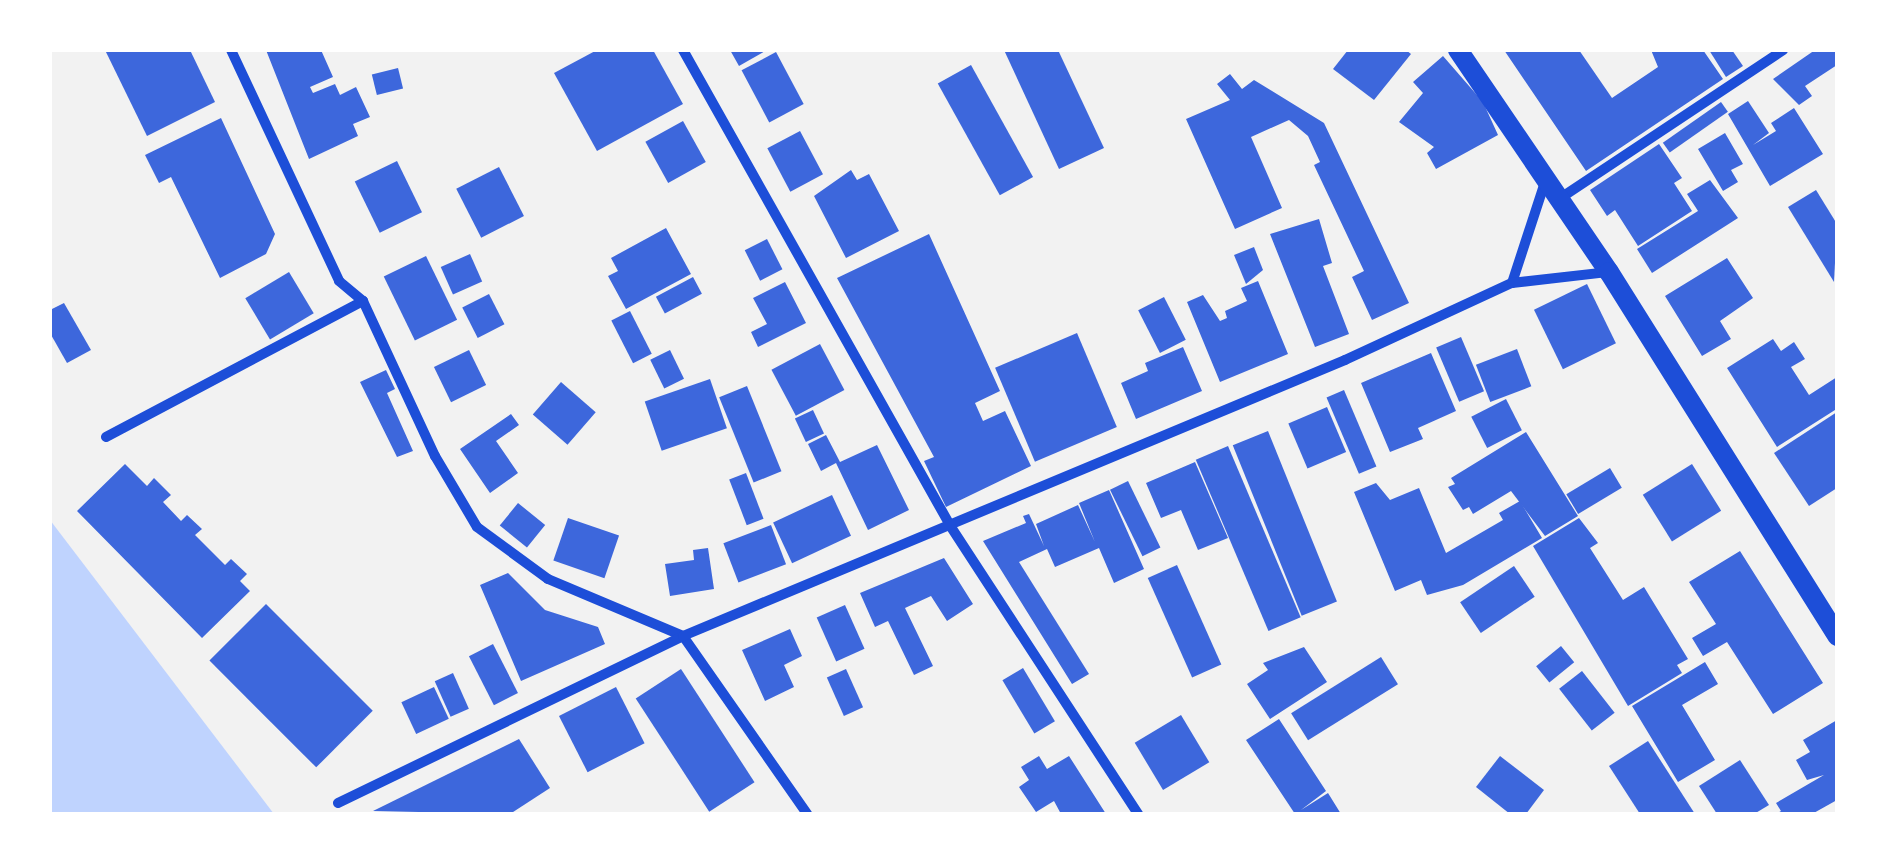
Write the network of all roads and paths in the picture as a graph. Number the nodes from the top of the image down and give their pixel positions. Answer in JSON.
{"nodes":[{"id":1,"x":231,"y":50,"type":"edge"},
{"id":2,"x":682,"y":50,"type":"edge"},
{"id":3,"x":1458,"y":50,"type":"edge"},
{"id":4,"x":1783,"y":50,"type":"edge"},
{"id":5,"x":1546,"y":182,"type":"junction"},
{"id":6,"x":1559,"y":200,"type":"junction"},
{"id":7,"x":1609,"y":272,"type":"junction"},
{"id":8,"x":1512,"y":283,"type":"junction"},
{"id":9,"x":364,"y":301,"type":"junction"},
{"id":10,"x":106,"y":437,"type":"dead end"},
{"id":11,"x":950,"y":527,"type":"junction"},
{"id":12,"x":683,"y":636,"type":"junction"},
{"id":13,"x":1837,"y":636,"type":"edge"},
{"id":14,"x":338,"y":804,"type":"dead end"},
{"id":15,"x":806,"y":814,"type":"edge"},
{"id":16,"x":1138,"y":814,"type":"edge"}],
"edges":[{"from":1,"to":9,"type":"street"},
{"from":2,"to":11,"type":"street"},
{"from":3,"to":5,"type":"highway"},
{"from":4,"to":6,"type":"street"},
{"from":5,"to":6,"type":"highway"},
{"from":5,"to":8,"type":"street"},
{"from":6,"to":7,"type":"highway"},
{"from":7,"to":8,"type":"street"},
{"from":7,"to":13,"type":"highway"},
{"from":8,"to":11,"type":"street"},
{"from":9,"to":10,"type":"street"},
{"from":9,"to":12,"type":"street"},
{"from":11,"to":12,"type":"street"},
{"from":11,"to":16,"type":"street"},
{"from":12,"to":14,"type":"street"},
{"from":12,"to":15,"type":"street"}]}
